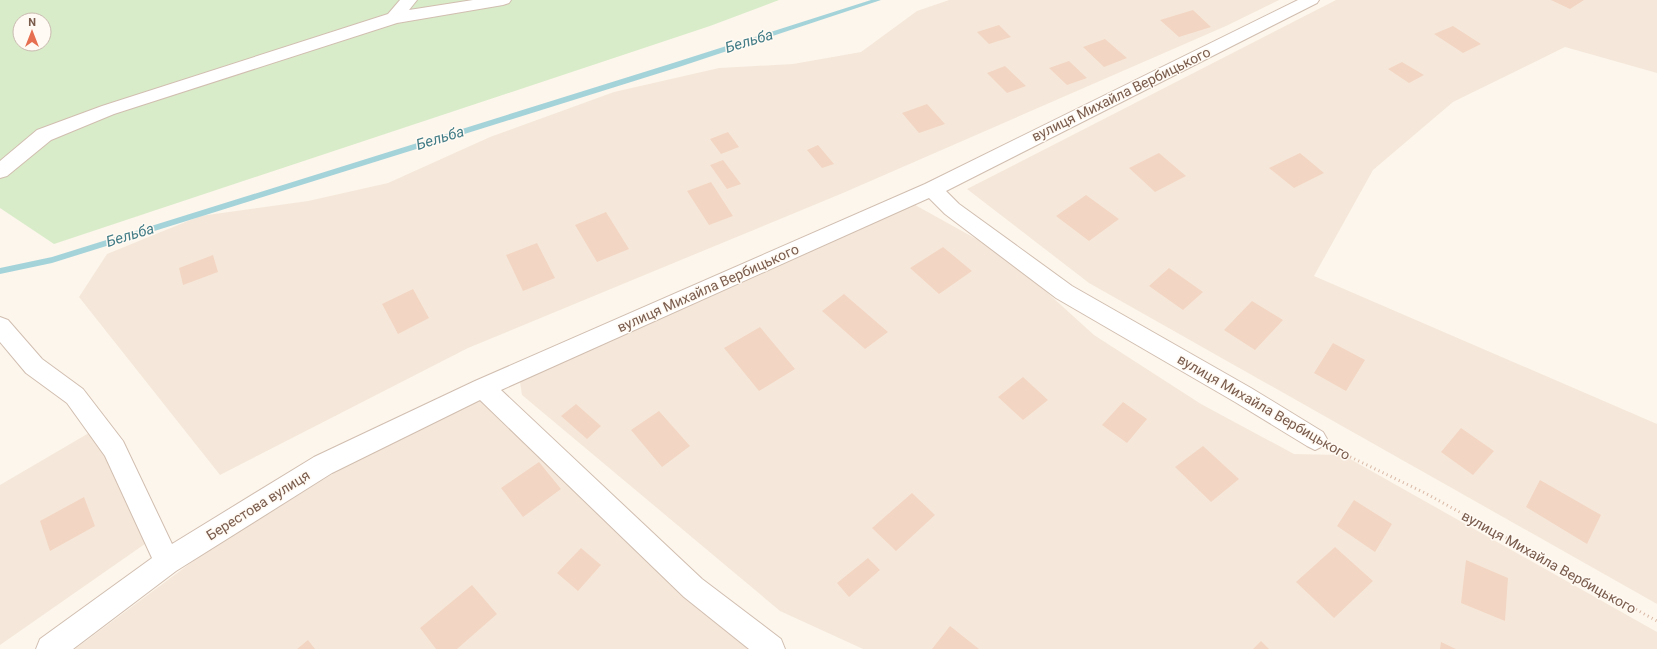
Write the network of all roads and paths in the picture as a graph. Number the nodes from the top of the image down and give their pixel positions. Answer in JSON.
{"nodes":[{"id":1,"x":409,"y":0,"type":"edge"},
{"id":2,"x":503,"y":0,"type":"edge"},
{"id":3,"x":1311,"y":0,"type":"edge"},
{"id":4,"x":394,"y":18,"type":"junction"},
{"id":5,"x":0,"y":171,"type":"edge"},
{"id":6,"x":932,"y":188,"type":"junction"},
{"id":7,"x":0,"y":326,"type":"edge"},
{"id":8,"x":483,"y":388,"type":"junction"},
{"id":9,"x":1315,"y":439,"type":"joint"},
{"id":10,"x":167,"y":562,"type":"junction"},
{"id":11,"x":1657,"y":621,"type":"edge"},
{"id":12,"x":50,"y":649,"type":"edge"},
{"id":13,"x":771,"y":649,"type":"edge"}],
"edges":[{"from":1,"to":4,"type":"street"},
{"from":2,"to":4,"type":"street"},
{"from":3,"to":6,"type":"street","name":"вулиця Михайла Вербицького"},
{"from":4,"to":5,"type":"street"},
{"from":6,"to":8,"type":"street","name":"вулиця Михайла Вербицького"},
{"from":6,"to":9,"type":"street","name":"вулиця Михайла Вербицького"},
{"from":7,"to":10,"type":"street"},
{"from":8,"to":10,"type":"street","name":"Берестова вулиця"},
{"from":8,"to":13,"type":"street"},
{"from":9,"to":11,"type":"path","name":"вулиця Михайла Вербицького"},
{"from":10,"to":12,"type":"street","name":"Берестова вулиця"}]}
